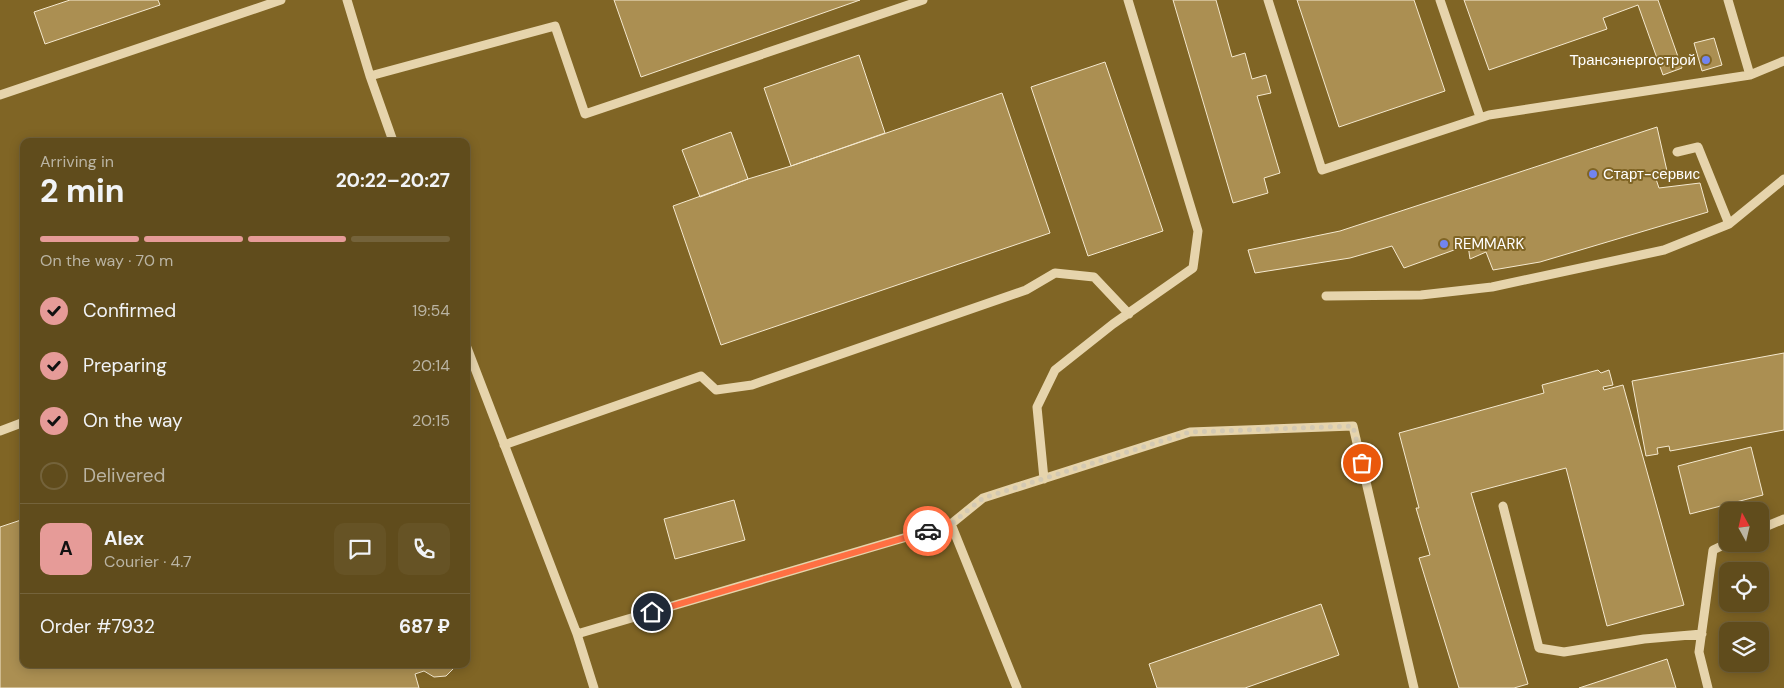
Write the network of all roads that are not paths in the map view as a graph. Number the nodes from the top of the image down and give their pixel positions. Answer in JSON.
{"nodes":[{"id":1,"x":281,"y":0,"type":"edge"},
{"id":2,"x":347,"y":0,"type":"edge"},
{"id":3,"x":923,"y":0,"type":"edge"},
{"id":4,"x":1128,"y":0,"type":"edge"},
{"id":5,"x":1268,"y":0,"type":"edge"},
{"id":6,"x":1440,"y":0,"type":"edge"},
{"id":7,"x":1728,"y":0,"type":"edge"},
{"id":8,"x":1784,"y":61,"type":"edge"},
{"id":9,"x":1750,"y":75,"type":"junction"},
{"id":10,"x":370,"y":76,"type":"junction"},
{"id":11,"x":0,"y":95,"type":"edge"},
{"id":12,"x":1480,"y":117,"type":"junction"},
{"id":13,"x":391,"y":138,"type":"edge"},
{"id":14,"x":1676,"y":152,"type":"dead end"},
{"id":15,"x":1784,"y":179,"type":"edge"},
{"id":16,"x":1729,"y":224,"type":"junction"},
{"id":17,"x":1326,"y":296,"type":"dead end"},
{"id":18,"x":1129,"y":314,"type":"junction"},
{"id":19,"x":470,"y":356,"type":"edge"},
{"id":20,"x":20,"y":424,"type":"edge"},
{"id":21,"x":0,"y":431,"type":"edge"},
{"id":22,"x":504,"y":445,"type":"junction"},
{"id":23,"x":1044,"y":479,"type":"junction"},
{"id":24,"x":1503,"y":506,"type":"dead end"},
{"id":25,"x":1784,"y":519,"type":"edge"},
{"id":26,"x":951,"y":524,"type":"junction"},
{"id":27,"x":1769,"y":526,"type":"edge"},
{"id":28,"x":1719,"y":547,"type":"edge"},
{"id":29,"x":577,"y":634,"type":"junction"},
{"id":30,"x":1702,"y":634,"type":"junction"},
{"id":31,"x":594,"y":688,"type":"edge"},
{"id":32,"x":1017,"y":688,"type":"edge"},
{"id":33,"x":1414,"y":688,"type":"edge"},
{"id":34,"x":1708,"y":688,"type":"edge"}],
"edges":[{"from":1,"to":11,"type":"lane"},
{"from":2,"to":10,"type":"lane"},
{"from":3,"to":10,"type":"lane"},
{"from":4,"to":18,"type":"lane"},
{"from":5,"to":12,"type":"lane"},
{"from":6,"to":12,"type":"lane"},
{"from":7,"to":9,"type":"lane"},
{"from":8,"to":9,"type":"lane"},
{"from":9,"to":12,"type":"lane"},
{"from":10,"to":13,"type":"lane"},
{"from":14,"to":16,"type":"lane"},
{"from":15,"to":16,"type":"lane"},
{"from":16,"to":17,"type":"lane"},
{"from":18,"to":22,"type":"lane"},
{"from":18,"to":23,"type":"lane"},
{"from":19,"to":22,"type":"lane"},
{"from":20,"to":21,"type":"lane"},
{"from":22,"to":29,"type":"lane"},
{"from":23,"to":26,"type":"lane"},
{"from":23,"to":33,"type":"lane"},
{"from":24,"to":30,"type":"lane"},
{"from":25,"to":27,"type":"lane"},
{"from":26,"to":29,"type":"lane"},
{"from":26,"to":32,"type":"lane"},
{"from":28,"to":30,"type":"lane"},
{"from":29,"to":31,"type":"lane"},
{"from":30,"to":34,"type":"lane"}]}
